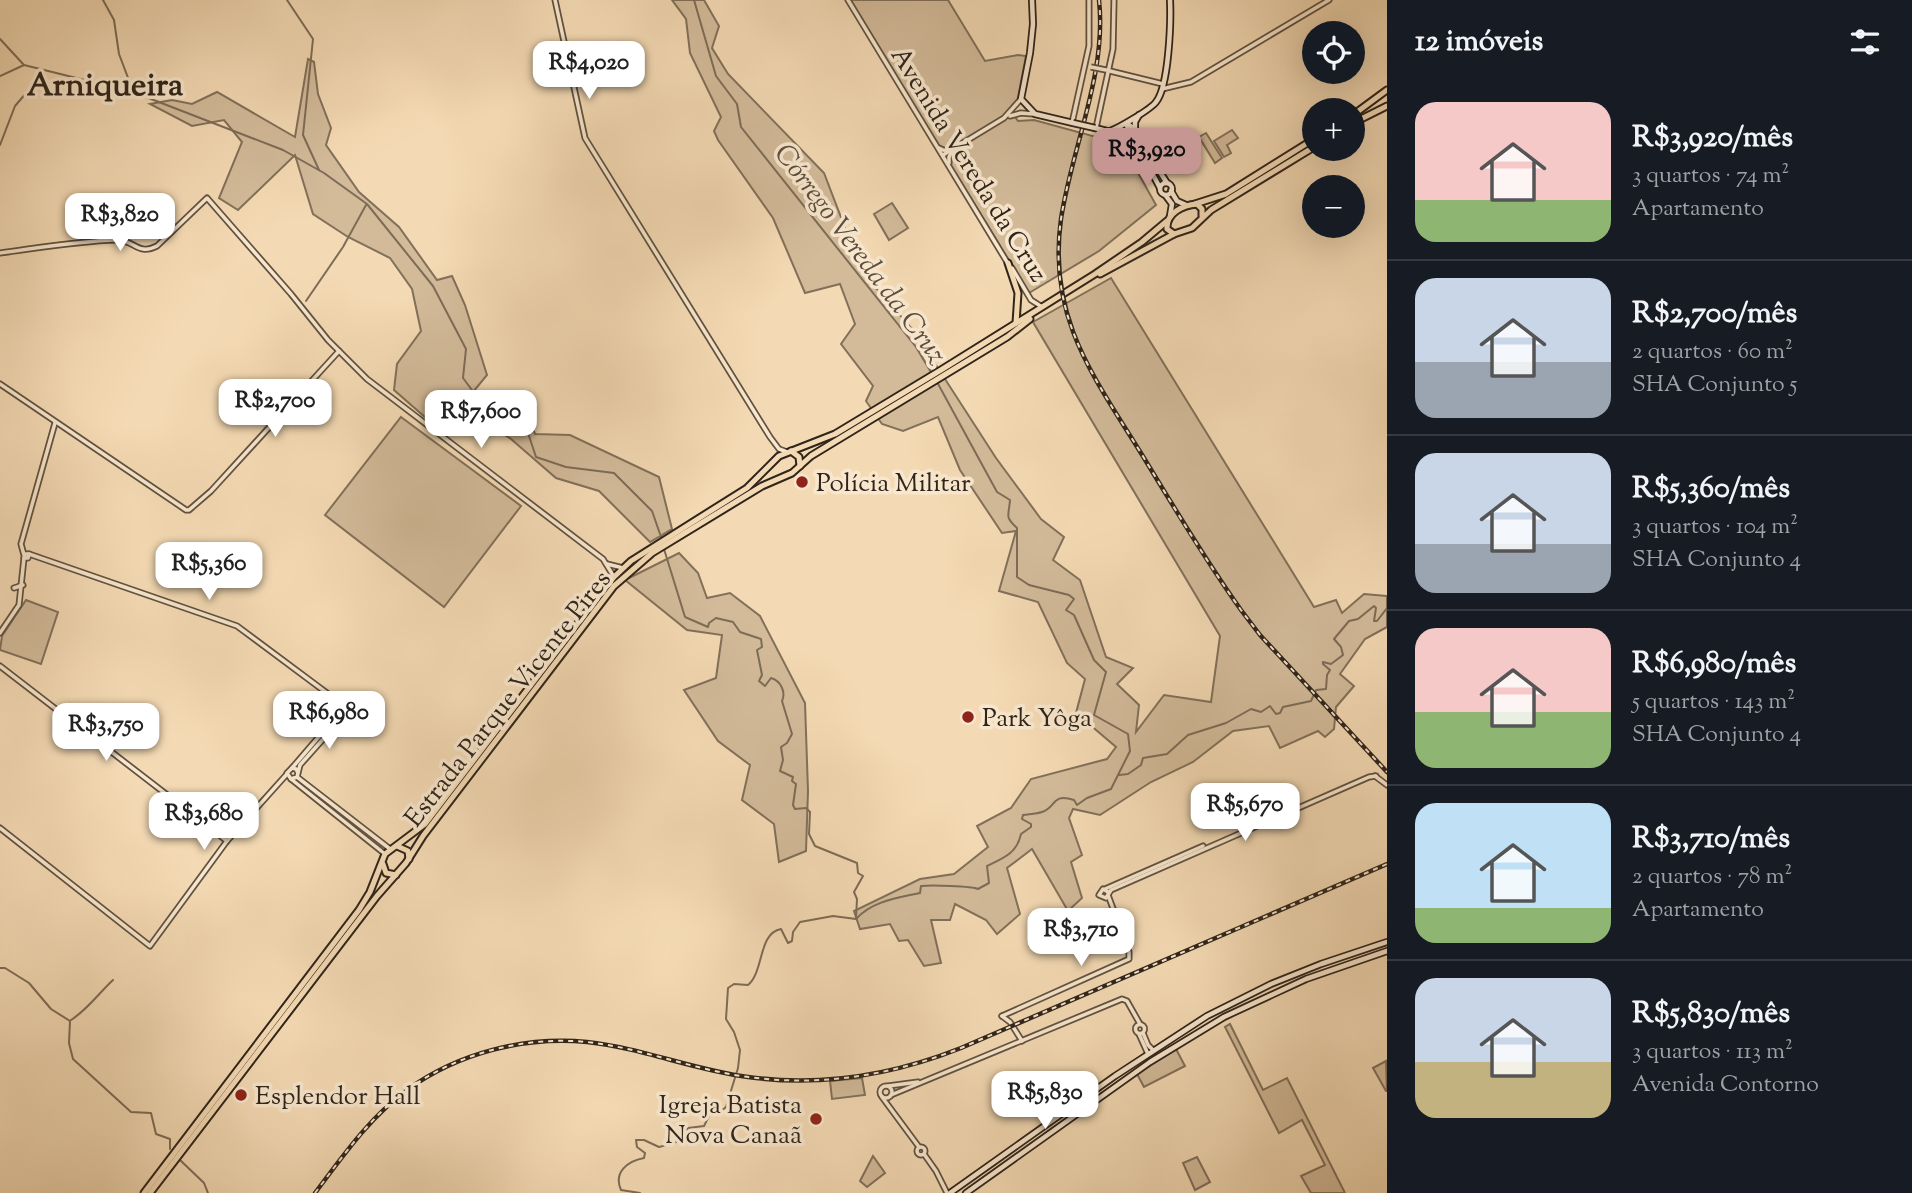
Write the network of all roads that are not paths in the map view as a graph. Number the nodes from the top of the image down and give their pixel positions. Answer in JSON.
{"nodes":[{"id":1,"x":555,"y":0,"type":"edge"},
{"id":2,"x":848,"y":0,"type":"edge"},
{"id":3,"x":1032,"y":0,"type":"edge"},
{"id":4,"x":1089,"y":0,"type":"edge"},
{"id":5,"x":1114,"y":0,"type":"edge"},
{"id":6,"x":1170,"y":0,"type":"edge"},
{"id":7,"x":1329,"y":0,"type":"edge"},
{"id":8,"x":1085,"y":65,"type":"junction"},
{"id":9,"x":1108,"y":70,"type":"junction"},
{"id":10,"x":1164,"y":85,"type":"junction"},
{"id":11,"x":1387,"y":90,"type":"edge"},
{"id":12,"x":1021,"y":99,"type":"junction"},
{"id":13,"x":1377,"y":99,"type":"junction"},
{"id":14,"x":1385,"y":106,"type":"edge"},
{"id":15,"x":1365,"y":107,"type":"edge"},
{"id":16,"x":1035,"y":114,"type":"junction"},
{"id":17,"x":1139,"y":115,"type":"junction"},
{"id":18,"x":1365,"y":117,"type":"edge"},
{"id":19,"x":1004,"y":118,"type":"junction"},
{"id":20,"x":1073,"y":123,"type":"junction"},
{"id":21,"x":1095,"y":128,"type":"junction"},
{"id":22,"x":1110,"y":131,"type":"junction"},
{"id":23,"x":1131,"y":131,"type":"junction"},
{"id":24,"x":932,"y":138,"type":"junction"},
{"id":25,"x":1302,"y":146,"type":"edge"},
{"id":26,"x":952,"y":150,"type":"junction"},
{"id":27,"x":1302,"y":154,"type":"edge"},
{"id":28,"x":943,"y":155,"type":"junction"},
{"id":29,"x":952,"y":170,"type":"junction"},
{"id":30,"x":1167,"y":183,"type":"junction"},
{"id":31,"x":1160,"y":188,"type":"junction"},
{"id":32,"x":1171,"y":191,"type":"junction"},
{"id":33,"x":1165,"y":195,"type":"junction"},
{"id":34,"x":627,"y":204,"type":"junction"},
{"id":35,"x":1195,"y":204,"type":"junction"},
{"id":36,"x":621,"y":205,"type":"dead end"},
{"id":37,"x":1187,"y":205,"type":"junction"},
{"id":38,"x":1202,"y":216,"type":"junction"},
{"id":39,"x":1168,"y":219,"type":"junction"},
{"id":40,"x":1174,"y":234,"type":"junction"},
{"id":41,"x":1142,"y":242,"type":"junction"},
{"id":42,"x":1142,"y":251,"type":"junction"},
{"id":43,"x":0,"y":253,"type":"edge"},
{"id":44,"x":1008,"y":263,"type":"junction"},
{"id":45,"x":1042,"y":307,"type":"junction"},
{"id":46,"x":1016,"y":323,"type":"junction"},
{"id":47,"x":339,"y":351,"type":"junction"},
{"id":48,"x":942,"y":373,"type":"junction"},
{"id":49,"x":924,"y":383,"type":"junction"},
{"id":50,"x":0,"y":384,"type":"edge"},
{"id":51,"x":55,"y":423,"type":"junction"},
{"id":52,"x":775,"y":445,"type":"junction"},
{"id":53,"x":789,"y":451,"type":"junction"},
{"id":54,"x":774,"y":461,"type":"junction"},
{"id":55,"x":800,"y":466,"type":"junction"},
{"id":56,"x":783,"y":477,"type":"junction"},
{"id":57,"x":27,"y":557,"type":"junction"},
{"id":58,"x":607,"y":564,"type":"junction"},
{"id":59,"x":623,"y":568,"type":"junction"},
{"id":60,"x":614,"y":577,"type":"junction"},
{"id":61,"x":23,"y":585,"type":"junction"},
{"id":62,"x":14,"y":588,"type":"dead end"},
{"id":63,"x":0,"y":632,"type":"edge"},
{"id":64,"x":552,"y":662,"type":"junction"},
{"id":65,"x":0,"y":666,"type":"edge"},
{"id":66,"x":546,"y":669,"type":"junction"},
{"id":67,"x":316,"y":744,"type":"junction"},
{"id":68,"x":292,"y":768,"type":"junction"},
{"id":69,"x":298,"y":775,"type":"junction"},
{"id":70,"x":1376,"y":776,"type":"junction"},
{"id":71,"x":289,"y":777,"type":"junction"},
{"id":72,"x":1387,"y":785,"type":"edge"},
{"id":73,"x":0,"y":828,"type":"edge"},
{"id":74,"x":228,"y":841,"type":"junction"},
{"id":75,"x":397,"y":846,"type":"junction"},
{"id":76,"x":388,"y":851,"type":"junction"},
{"id":77,"x":409,"y":859,"type":"junction"},
{"id":78,"x":383,"y":863,"type":"junction"},
{"id":79,"x":396,"y":874,"type":"junction"},
{"id":80,"x":1103,"y":889,"type":"junction"},
{"id":81,"x":1108,"y":894,"type":"junction"},
{"id":82,"x":1103,"y":898,"type":"junction"},
{"id":83,"x":1112,"y":908,"type":"junction"},
{"id":84,"x":1387,"y":942,"type":"edge"},
{"id":85,"x":1371,"y":947,"type":"junction"},
{"id":86,"x":1387,"y":951,"type":"edge"},
{"id":87,"x":1372,"y":956,"type":"junction"},
{"id":88,"x":1312,"y":967,"type":"junction"},
{"id":89,"x":1306,"y":979,"type":"junction"},
{"id":90,"x":1011,"y":1012,"type":"junction"},
{"id":91,"x":281,"y":1017,"type":"junction"},
{"id":92,"x":1010,"y":1021,"type":"junction"},
{"id":93,"x":1189,"y":1026,"type":"junction"},
{"id":94,"x":1141,"y":1034,"type":"junction"},
{"id":95,"x":1192,"y":1036,"type":"junction"},
{"id":96,"x":1022,"y":1041,"type":"junction"},
{"id":97,"x":1153,"y":1050,"type":"junction"},
{"id":98,"x":1148,"y":1054,"type":"junction"},
{"id":99,"x":1115,"y":1076,"type":"junction"},
{"id":100,"x":920,"y":1082,"type":"junction"},
{"id":101,"x":1120,"y":1085,"type":"junction"},
{"id":102,"x":888,"y":1086,"type":"junction"},
{"id":103,"x":890,"y":1096,"type":"junction"},
{"id":104,"x":882,"y":1097,"type":"junction"},
{"id":105,"x":890,"y":1105,"type":"junction"},
{"id":106,"x":1038,"y":1132,"type":"junction"},
{"id":107,"x":1029,"y":1137,"type":"junction"},
{"id":108,"x":1041,"y":1139,"type":"junction"},
{"id":109,"x":1033,"y":1144,"type":"junction"},
{"id":110,"x":964,"y":1183,"type":"junction"},
{"id":111,"x":945,"y":1185,"type":"junction"},
{"id":112,"x":951,"y":1192,"type":"edge"},
{"id":113,"x":967,"y":1192,"type":"edge"},
{"id":114,"x":146,"y":1193,"type":"edge"}],
"edges":[{"from":1,"to":34,"type":"street"},
{"from":2,"to":24,"type":"street","name":"Avenida Vereda da Cruz"},
{"from":3,"to":12,"type":"main road"},
{"from":4,"to":8,"type":"street"},
{"from":5,"to":9,"type":"street"},
{"from":6,"to":10,"type":"main road"},
{"from":7,"to":10,"type":"street"},
{"from":8,"to":9,"type":"street","bridge":true},
{"from":8,"to":20,"type":"street"},
{"from":9,"to":10,"type":"street"},
{"from":9,"to":21,"type":"street"},
{"from":10,"to":17,"type":"main road"},
{"from":11,"to":13,"type":"main road"},
{"from":12,"to":16,"type":"main road"},
{"from":12,"to":19,"type":"street"},
{"from":13,"to":14,"type":"main road"},
{"from":13,"to":15,"type":"main road"},
{"from":14,"to":18,"type":"main road"},
{"from":16,"to":19,"type":"street"},
{"from":16,"to":20,"type":"main road"},
{"from":17,"to":22,"type":"main road"},
{"from":17,"to":23,"type":"main road"},
{"from":19,"to":26,"type":"street"},
{"from":20,"to":21,"type":"main road","bridge":true},
{"from":21,"to":22,"type":"main road"},
{"from":22,"to":23,"type":"main road"},
{"from":23,"to":30,"type":"main road"},
{"from":23,"to":31,"type":"main road"},
{"from":24,"to":26,"type":"street"},
{"from":24,"to":28,"type":"street","name":"Avenida Vereda da Cruz"},
{"from":25,"to":35,"type":"main road"},
{"from":26,"to":28,"type":"street"},
{"from":26,"to":29,"type":"street"},
{"from":27,"to":38,"type":"main road"},
{"from":28,"to":29,"type":"street","name":"Avenida Vereda da Cruz"},
{"from":29,"to":44,"type":"street","name":"Avenida Vereda da Cruz"},
{"from":30,"to":31,"type":"main road"},
{"from":30,"to":32,"type":"main road"},
{"from":31,"to":33,"type":"main road"},
{"from":32,"to":33,"type":"main road"},
{"from":32,"to":37,"type":"main road"},
{"from":33,"to":39,"type":"main road"},
{"from":34,"to":36,"type":"street"},
{"from":34,"to":52,"type":"street"},
{"from":35,"to":37,"type":"main road"},
{"from":35,"to":38,"type":"main road"},
{"from":37,"to":39,"type":"main road"},
{"from":38,"to":40,"type":"main road"},
{"from":39,"to":40,"type":"main road"},
{"from":39,"to":41,"type":"main road"},
{"from":40,"to":42,"type":"main road"},
{"from":41,"to":42,"type":"main road"},
{"from":41,"to":45,"type":"main road"},
{"from":42,"to":48,"type":"main road"},
{"from":43,"to":47,"type":"street"},
{"from":44,"to":45,"type":"street","name":"Avenida Vereda da Cruz"},
{"from":44,"to":46,"type":"main road"},
{"from":45,"to":46,"type":"main road"},
{"from":46,"to":48,"type":"main road"},
{"from":47,"to":51,"type":"street"},
{"from":47,"to":58,"type":"street"},
{"from":48,"to":49,"type":"main road"},
{"from":49,"to":53,"type":"main road"},
{"from":49,"to":55,"type":"main road"},
{"from":50,"to":51,"type":"street"},
{"from":51,"to":57,"type":"street"},
{"from":52,"to":53,"type":"street"},
{"from":52,"to":54,"type":"street"},
{"from":53,"to":54,"type":"main road"},
{"from":53,"to":55,"type":"main road"},
{"from":54,"to":56,"type":"main road"},
{"from":54,"to":59,"type":"main road","name":"Estrada Parque Vicente Pires"},
{"from":55,"to":56,"type":"main road"},
{"from":56,"to":64,"type":"main road","name":"Estrada Parque Vicente Pires"},
{"from":57,"to":61,"type":"street"},
{"from":57,"to":67,"type":"street"},
{"from":58,"to":59,"type":"street"},
{"from":58,"to":60,"type":"street"},
{"from":59,"to":60,"type":"main road","name":"Estrada Parque Vicente Pires"},
{"from":60,"to":64,"type":"main road","name":"Estrada Parque Vicente Pires"},
{"from":61,"to":62,"type":"street"},
{"from":61,"to":63,"type":"street"},
{"from":64,"to":66,"type":"main road","name":"Estrada Parque Vicente Pires"},
{"from":65,"to":74,"type":"street"},
{"from":66,"to":75,"type":"main road","name":"Estrada Parque Vicente Pires"},
{"from":66,"to":77,"type":"main road","name":"Estrada Parque Vicente Pires"},
{"from":67,"to":68,"type":"street"},
{"from":67,"to":69,"type":"street"},
{"from":68,"to":69,"type":"street"},
{"from":68,"to":71,"type":"street"},
{"from":69,"to":71,"type":"street"},
{"from":69,"to":76,"type":"street"},
{"from":70,"to":72,"type":"street"},
{"from":70,"to":80,"type":"street"},
{"from":70,"to":81,"type":"street"},
{"from":71,"to":74,"type":"street"},
{"from":71,"to":76,"type":"street"},
{"from":73,"to":74,"type":"street"},
{"from":75,"to":76,"type":"main road"},
{"from":75,"to":77,"type":"main road"},
{"from":76,"to":78,"type":"main road"},
{"from":77,"to":79,"type":"main road"},
{"from":78,"to":79,"type":"main road"},
{"from":78,"to":91,"type":"main road"},
{"from":79,"to":91,"type":"main road"},
{"from":80,"to":81,"type":"street"},
{"from":80,"to":82,"type":"street"},
{"from":81,"to":82,"type":"street"},
{"from":81,"to":83,"type":"street"},
{"from":82,"to":83,"type":"street"},
{"from":83,"to":90,"type":"street"},
{"from":84,"to":85,"type":"main road"},
{"from":85,"to":87,"type":"main road"},
{"from":85,"to":88,"type":"main road"},
{"from":86,"to":87,"type":"main road"},
{"from":87,"to":89,"type":"main road"},
{"from":88,"to":89,"type":"main road"},
{"from":88,"to":93,"type":"main road"},
{"from":89,"to":95,"type":"main road"},
{"from":90,"to":92,"type":"street"},
{"from":90,"to":92,"type":"street"},
{"from":91,"to":114,"type":"main road"},
{"from":92,"to":96,"type":"street"},
{"from":93,"to":95,"type":"main road"},
{"from":93,"to":97,"type":"main road"},
{"from":94,"to":96,"type":"street"},
{"from":94,"to":97,"type":"street"},
{"from":94,"to":98,"type":"street"},
{"from":95,"to":101,"type":"main road"},
{"from":96,"to":100,"type":"street"},
{"from":97,"to":98,"type":"main road"},
{"from":98,"to":99,"type":"main road"},
{"from":99,"to":101,"type":"main road"},
{"from":99,"to":106,"type":"main road"},
{"from":100,"to":102,"type":"street"},
{"from":100,"to":103,"type":"street"},
{"from":101,"to":108,"type":"main road"},
{"from":102,"to":103,"type":"street"},
{"from":102,"to":104,"type":"street"},
{"from":103,"to":104,"type":"street"},
{"from":103,"to":105,"type":"street"},
{"from":104,"to":105,"type":"street"},
{"from":105,"to":111,"type":"street"},
{"from":106,"to":107,"type":"main road"},
{"from":106,"to":108,"type":"main road"},
{"from":107,"to":109,"type":"main road"},
{"from":107,"to":110,"type":"main road"},
{"from":108,"to":109,"type":"main road"},
{"from":109,"to":113,"type":"main road"},
{"from":110,"to":112,"type":"main road"},
{"from":110,"to":113,"type":"main road"},
{"from":111,"to":112,"type":"street"},
{"from":111,"to":112,"type":"street"}]}
